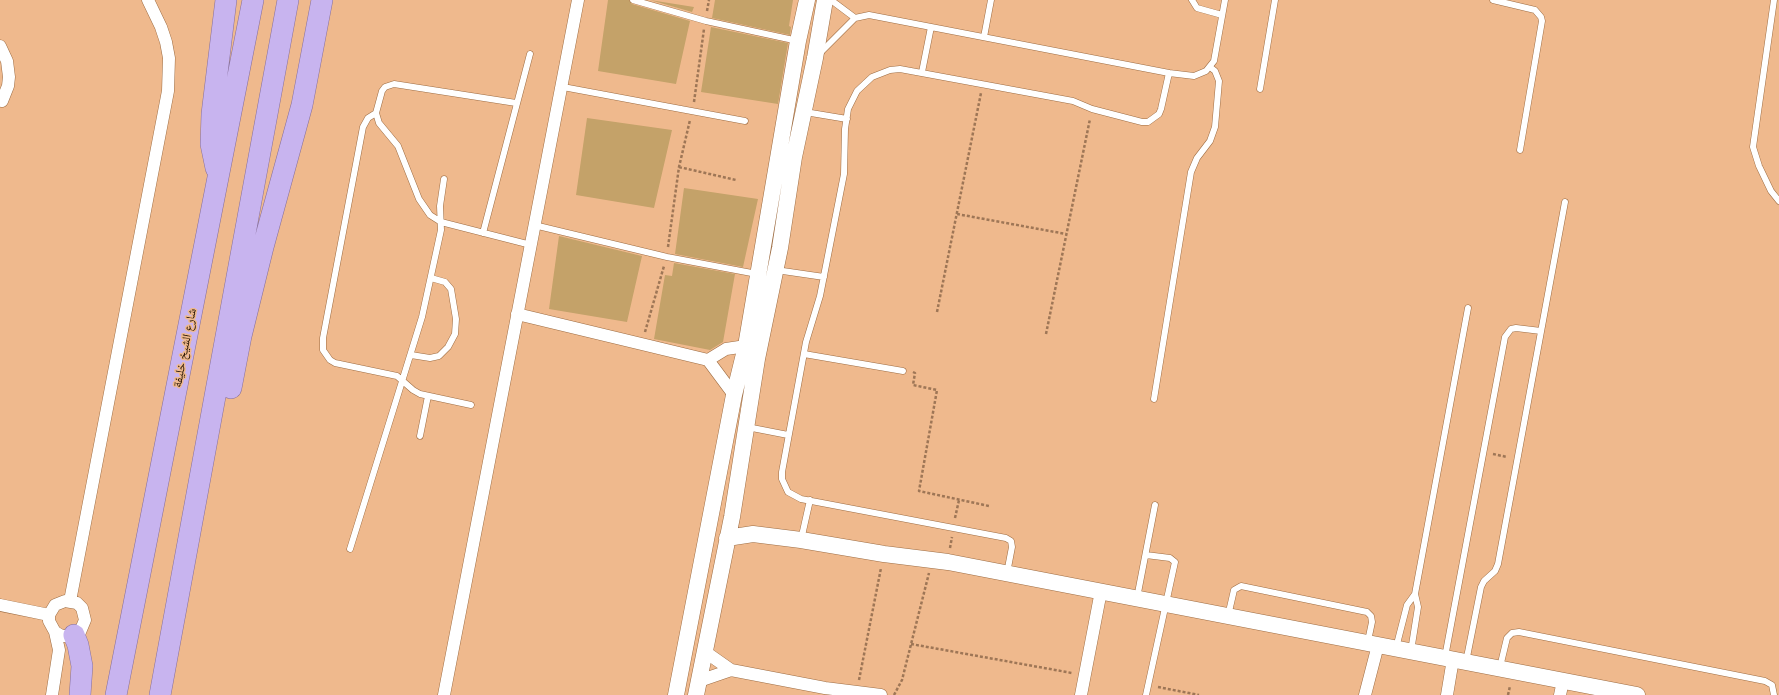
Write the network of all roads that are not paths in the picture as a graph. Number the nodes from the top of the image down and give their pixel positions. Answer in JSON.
{"nodes":[{"id":1,"x":148,"y":0,"type":"edge"},
{"id":2,"x":226,"y":0,"type":"edge"},
{"id":3,"x":252,"y":0,"type":"edge"},
{"id":4,"x":288,"y":0,"type":"edge"},
{"id":5,"x":322,"y":0,"type":"edge"},
{"id":6,"x":578,"y":0,"type":"edge"},
{"id":7,"x":632,"y":0,"type":"edge"},
{"id":8,"x":807,"y":0,"type":"edge"},
{"id":9,"x":825,"y":0,"type":"edge"},
{"id":10,"x":831,"y":0,"type":"edge"},
{"id":11,"x":991,"y":0,"type":"edge"},
{"id":12,"x":1192,"y":0,"type":"edge"},
{"id":13,"x":1225,"y":0,"type":"edge"},
{"id":14,"x":1276,"y":0,"type":"edge"},
{"id":15,"x":1494,"y":0,"type":"edge"},
{"id":16,"x":1774,"y":0,"type":"edge"},
{"id":17,"x":1222,"y":15,"type":"junction"},
{"id":18,"x":855,"y":18,"type":"junction"},
{"id":19,"x":931,"y":26,"type":"junction"},
{"id":20,"x":984,"y":37,"type":"junction"},
{"id":21,"x":798,"y":41,"type":"junction"},
{"id":22,"x":0,"y":46,"type":"edge"},
{"id":23,"x":530,"y":54,"type":"dead end"},
{"id":24,"x":815,"y":58,"type":"junction"},
{"id":25,"x":1210,"y":67,"type":"junction"},
{"id":26,"x":0,"y":68,"type":"edge"},
{"id":27,"x":922,"y":72,"type":"junction"},
{"id":28,"x":1169,"y":73,"type":"junction"},
{"id":29,"x":562,"y":87,"type":"junction"},
{"id":30,"x":1260,"y":88,"type":"dead end"},
{"id":31,"x":516,"y":103,"type":"junction"},
{"id":32,"x":1,"y":105,"type":"edge"},
{"id":33,"x":376,"y":112,"type":"junction"},
{"id":34,"x":803,"y":112,"type":"junction"},
{"id":35,"x":847,"y":119,"type":"junction"},
{"id":36,"x":745,"y":121,"type":"dead end"},
{"id":37,"x":1520,"y":150,"type":"dead end"},
{"id":38,"x":219,"y":175,"type":"junction"},
{"id":39,"x":444,"y":179,"type":"dead end"},
{"id":40,"x":1565,"y":202,"type":"dead end"},
{"id":41,"x":1779,"y":202,"type":"edge"},
{"id":42,"x":441,"y":222,"type":"junction"},
{"id":43,"x":534,"y":225,"type":"junction"},
{"id":44,"x":483,"y":233,"type":"junction"},
{"id":45,"x":531,"y":245,"type":"junction"},
{"id":46,"x":776,"y":270,"type":"junction"},
{"id":47,"x":757,"y":274,"type":"junction"},
{"id":48,"x":431,"y":278,"type":"junction"},
{"id":49,"x":824,"y":278,"type":"junction"},
{"id":50,"x":1468,"y":308,"type":"dead end"},
{"id":51,"x":517,"y":314,"type":"junction"},
{"id":52,"x":1541,"y":331,"type":"junction"},
{"id":53,"x":746,"y":346,"type":"junction"},
{"id":54,"x":804,"y":354,"type":"junction"},
{"id":55,"x":411,"y":355,"type":"junction"},
{"id":56,"x":708,"y":360,"type":"junction"},
{"id":57,"x":903,"y":371,"type":"road end"},
{"id":58,"x":402,"y":380,"type":"junction"},
{"id":59,"x":734,"y":395,"type":"junction"},
{"id":60,"x":428,"y":396,"type":"junction"},
{"id":61,"x":750,"y":399,"type":"junction"},
{"id":62,"x":1154,"y":399,"type":"dead end"},
{"id":63,"x":471,"y":405,"type":"dead end"},
{"id":64,"x":745,"y":426,"type":"junction"},
{"id":65,"x":788,"y":435,"type":"junction"},
{"id":66,"x":420,"y":436,"type":"dead end"},
{"id":67,"x":810,"y":500,"type":"junction"},
{"id":68,"x":1155,"y":505,"type":"dead end"},
{"id":69,"x":732,"y":517,"type":"junction"},
{"id":70,"x":753,"y":534,"type":"junction"},
{"id":71,"x":727,"y":538,"type":"junction"},
{"id":72,"x":801,"y":540,"type":"junction"},
{"id":73,"x":350,"y":549,"type":"dead end"},
{"id":74,"x":1146,"y":555,"type":"junction"},
{"id":75,"x":1007,"y":574,"type":"junction"},
{"id":76,"x":182,"y":577,"type":"junction"},
{"id":77,"x":1101,"y":591,"type":"junction"},
{"id":78,"x":1415,"y":594,"type":"junction"},
{"id":79,"x":1137,"y":598,"type":"junction"},
{"id":80,"x":70,"y":601,"type":"junction"},
{"id":81,"x":1165,"y":604,"type":"junction"},
{"id":82,"x":0,"y":605,"type":"edge"},
{"id":83,"x":50,"y":615,"type":"junction"},
{"id":84,"x":1228,"y":616,"type":"junction"},
{"id":85,"x":64,"y":633,"type":"junction"},
{"id":86,"x":1372,"y":644,"type":"junction"},
{"id":87,"x":1404,"y":650,"type":"junction"},
{"id":88,"x":704,"y":651,"type":"junction"},
{"id":89,"x":1454,"y":660,"type":"junction"},
{"id":90,"x":1500,"y":668,"type":"junction"},
{"id":91,"x":731,"y":670,"type":"junction"},
{"id":92,"x":697,"y":688,"type":"edge"},
{"id":93,"x":1561,"y":688,"type":"edge"},
{"id":94,"x":824,"y":692,"type":"edge"},
{"id":95,"x":52,"y":695,"type":"edge"},
{"id":96,"x":80,"y":695,"type":"edge"},
{"id":97,"x":116,"y":695,"type":"edge"},
{"id":98,"x":160,"y":695,"type":"edge"},
{"id":99,"x":444,"y":695,"type":"edge"},
{"id":100,"x":676,"y":695,"type":"edge"},
{"id":101,"x":880,"y":695,"type":"edge"},
{"id":102,"x":1081,"y":695,"type":"edge"},
{"id":103,"x":1146,"y":695,"type":"edge"},
{"id":104,"x":1365,"y":695,"type":"edge"},
{"id":105,"x":1447,"y":695,"type":"edge"},
{"id":106,"x":1637,"y":695,"type":"edge"},
{"id":107,"x":1774,"y":695,"type":"edge"}],
"edges":[{"from":1,"to":80,"type":"street"},
{"from":2,"to":38,"type":"highway"},
{"from":3,"to":38,"type":"highway","name":"شارع الشيخ خليفة"},
{"from":4,"to":76,"type":"highway"},
{"from":5,"to":76,"type":"highway"},
{"from":6,"to":29,"type":"street"},
{"from":7,"to":21,"type":"lane"},
{"from":8,"to":21,"type":"street"},
{"from":9,"to":24,"type":"street"},
{"from":10,"to":18,"type":"lane"},
{"from":11,"to":20,"type":"lane"},
{"from":12,"to":17,"type":"lane"},
{"from":13,"to":17,"type":"lane"},
{"from":14,"to":30,"type":"lane"},
{"from":15,"to":37,"type":"lane"},
{"from":16,"to":41,"type":"lane"},
{"from":17,"to":25,"type":"lane"},
{"from":18,"to":19,"type":"lane"},
{"from":18,"to":24,"type":"lane"},
{"from":19,"to":20,"type":"lane"},
{"from":19,"to":27,"type":"lane"},
{"from":20,"to":28,"type":"lane"},
{"from":21,"to":47,"type":"street"},
{"from":22,"to":32,"type":"street"},
{"from":23,"to":31,"type":"lane"},
{"from":24,"to":34,"type":"street"},
{"from":25,"to":28,"type":"lane"},
{"from":25,"to":62,"type":"lane"},
{"from":26,"to":32,"type":"street"},
{"from":27,"to":28,"type":"lane"},
{"from":27,"to":35,"type":"lane"},
{"from":29,"to":36,"type":"lane"},
{"from":29,"to":43,"type":"street"},
{"from":31,"to":33,"type":"lane"},
{"from":31,"to":44,"type":"lane"},
{"from":33,"to":42,"type":"lane"},
{"from":33,"to":58,"type":"lane"},
{"from":34,"to":35,"type":"lane"},
{"from":34,"to":46,"type":"street"},
{"from":35,"to":49,"type":"lane"},
{"from":38,"to":97,"type":"highway","name":"شارع الشيخ خليفة"},
{"from":39,"to":42,"type":"lane"},
{"from":40,"to":52,"type":"lane"},
{"from":42,"to":44,"type":"lane"},
{"from":42,"to":48,"type":"lane"},
{"from":43,"to":45,"type":"street"},
{"from":43,"to":47,"type":"lane"},
{"from":44,"to":45,"type":"lane"},
{"from":45,"to":51,"type":"street"},
{"from":46,"to":49,"type":"lane"},
{"from":46,"to":61,"type":"street"},
{"from":47,"to":53,"type":"street"},
{"from":48,"to":55,"type":"lane"},
{"from":48,"to":55,"type":"lane"},
{"from":49,"to":54,"type":"lane"},
{"from":50,"to":78,"type":"lane"},
{"from":51,"to":56,"type":"street"},
{"from":51,"to":99,"type":"street"},
{"from":52,"to":89,"type":"lane"},
{"from":52,"to":89,"type":"lane"},
{"from":53,"to":56,"type":"street"},
{"from":53,"to":59,"type":"street"},
{"from":53,"to":61,"type":"street"},
{"from":54,"to":57,"type":"lane"},
{"from":54,"to":65,"type":"lane"},
{"from":55,"to":58,"type":"lane"},
{"from":56,"to":59,"type":"street"},
{"from":58,"to":60,"type":"lane"},
{"from":58,"to":73,"type":"lane"},
{"from":59,"to":100,"type":"street"},
{"from":60,"to":63,"type":"lane"},
{"from":60,"to":66,"type":"lane"},
{"from":61,"to":64,"type":"street"},
{"from":64,"to":65,"type":"lane"},
{"from":64,"to":69,"type":"street"},
{"from":65,"to":67,"type":"lane"},
{"from":67,"to":72,"type":"lane"},
{"from":67,"to":75,"type":"lane"},
{"from":68,"to":74,"type":"lane"},
{"from":69,"to":70,"type":"street"},
{"from":69,"to":71,"type":"street"},
{"from":70,"to":71,"type":"street"},
{"from":70,"to":72,"type":"street"},
{"from":71,"to":88,"type":"street"},
{"from":72,"to":75,"type":"street"},
{"from":74,"to":79,"type":"lane"},
{"from":74,"to":81,"type":"lane"},
{"from":75,"to":77,"type":"street"},
{"from":76,"to":98,"type":"highway"},
{"from":77,"to":79,"type":"street"},
{"from":77,"to":102,"type":"street"},
{"from":78,"to":87,"type":"lane"},
{"from":78,"to":87,"type":"lane"},
{"from":79,"to":81,"type":"street"},
{"from":80,"to":83,"type":"street"},
{"from":80,"to":85,"type":"street"},
{"from":81,"to":84,"type":"street"},
{"from":81,"to":103,"type":"lane"},
{"from":82,"to":83,"type":"street"},
{"from":83,"to":85,"type":"street"},
{"from":84,"to":86,"type":"street"},
{"from":84,"to":86,"type":"lane"},
{"from":85,"to":95,"type":"street"},
{"from":85,"to":96,"type":"highway"},
{"from":86,"to":87,"type":"street"},
{"from":86,"to":104,"type":"street"},
{"from":87,"to":89,"type":"street"},
{"from":88,"to":91,"type":"street"},
{"from":88,"to":92,"type":"street"},
{"from":89,"to":90,"type":"street"},
{"from":89,"to":105,"type":"street"},
{"from":90,"to":93,"type":"street"},
{"from":90,"to":107,"type":"lane"},
{"from":91,"to":92,"type":"street"},
{"from":91,"to":94,"type":"street"},
{"from":93,"to":106,"type":"street"},
{"from":94,"to":101,"type":"street"}]}
